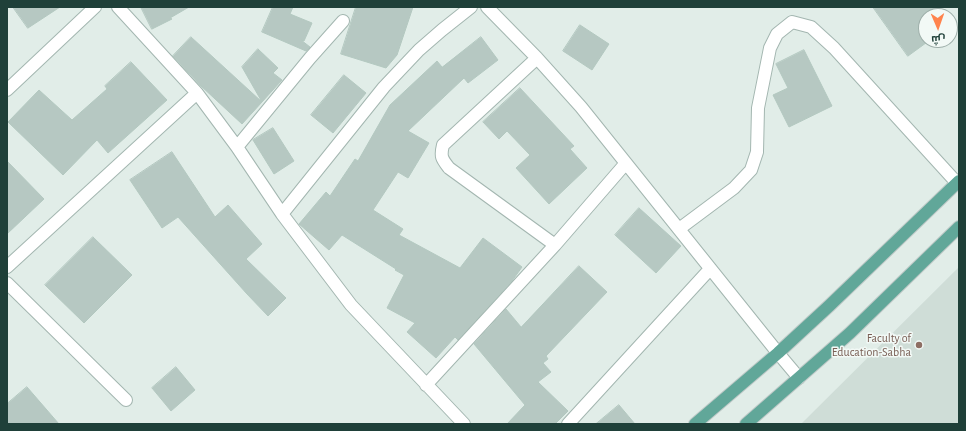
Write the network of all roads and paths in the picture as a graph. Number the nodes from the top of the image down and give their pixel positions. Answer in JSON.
{"nodes":[{"id":1,"x":95,"y":7,"type":"edge"},
{"id":2,"x":118,"y":7,"type":"edge"},
{"id":3,"x":471,"y":7,"type":"edge"},
{"id":4,"x":487,"y":7,"type":"edge"},
{"id":5,"x":343,"y":21,"type":"dead end"},
{"id":6,"x":537,"y":58,"type":"junction"},
{"id":7,"x":7,"y":90,"type":"edge"},
{"id":8,"x":197,"y":93,"type":"junction"},
{"id":9,"x":237,"y":147,"type":"junction"},
{"id":10,"x":626,"y":163,"type":"junction"},
{"id":11,"x":958,"y":182,"type":"edge"},
{"id":12,"x":282,"y":214,"type":"junction"},
{"id":13,"x":959,"y":227,"type":"edge"},
{"id":14,"x":679,"y":229,"type":"junction"},
{"id":15,"x":556,"y":245,"type":"junction"},
{"id":16,"x":7,"y":267,"type":"edge"},
{"id":17,"x":710,"y":270,"type":"junction"},
{"id":18,"x":7,"y":283,"type":"edge"},
{"id":19,"x":778,"y":353,"type":"junction"},
{"id":20,"x":799,"y":378,"type":"junction"},
{"id":21,"x":426,"y":385,"type":"junction"},
{"id":22,"x":126,"y":400,"type":"dead end"},
{"id":23,"x":464,"y":424,"type":"edge"},
{"id":24,"x":568,"y":424,"type":"edge"},
{"id":25,"x":695,"y":424,"type":"edge"},
{"id":26,"x":746,"y":424,"type":"edge"}],
"edges":[{"from":1,"to":7,"type":"street"},
{"from":2,"to":8,"type":"street"},
{"from":3,"to":12,"type":"street"},
{"from":4,"to":6,"type":"street"},
{"from":5,"to":9,"type":"street"},
{"from":6,"to":10,"type":"street"},
{"from":6,"to":15,"type":"street"},
{"from":8,"to":9,"type":"street"},
{"from":8,"to":16,"type":"street"},
{"from":9,"to":12,"type":"street"},
{"from":10,"to":14,"type":"street"},
{"from":10,"to":15,"type":"street"},
{"from":11,"to":14,"type":"street"},
{"from":11,"to":19,"type":"main road"},
{"from":12,"to":21,"type":"street"},
{"from":13,"to":20,"type":"main road"},
{"from":14,"to":17,"type":"street"},
{"from":15,"to":21,"type":"street"},
{"from":17,"to":19,"type":"street"},
{"from":17,"to":24,"type":"street"},
{"from":18,"to":22,"type":"street"},
{"from":19,"to":20,"type":"street"},
{"from":19,"to":25,"type":"main road"},
{"from":20,"to":26,"type":"main road"},
{"from":21,"to":23,"type":"street"}]}
